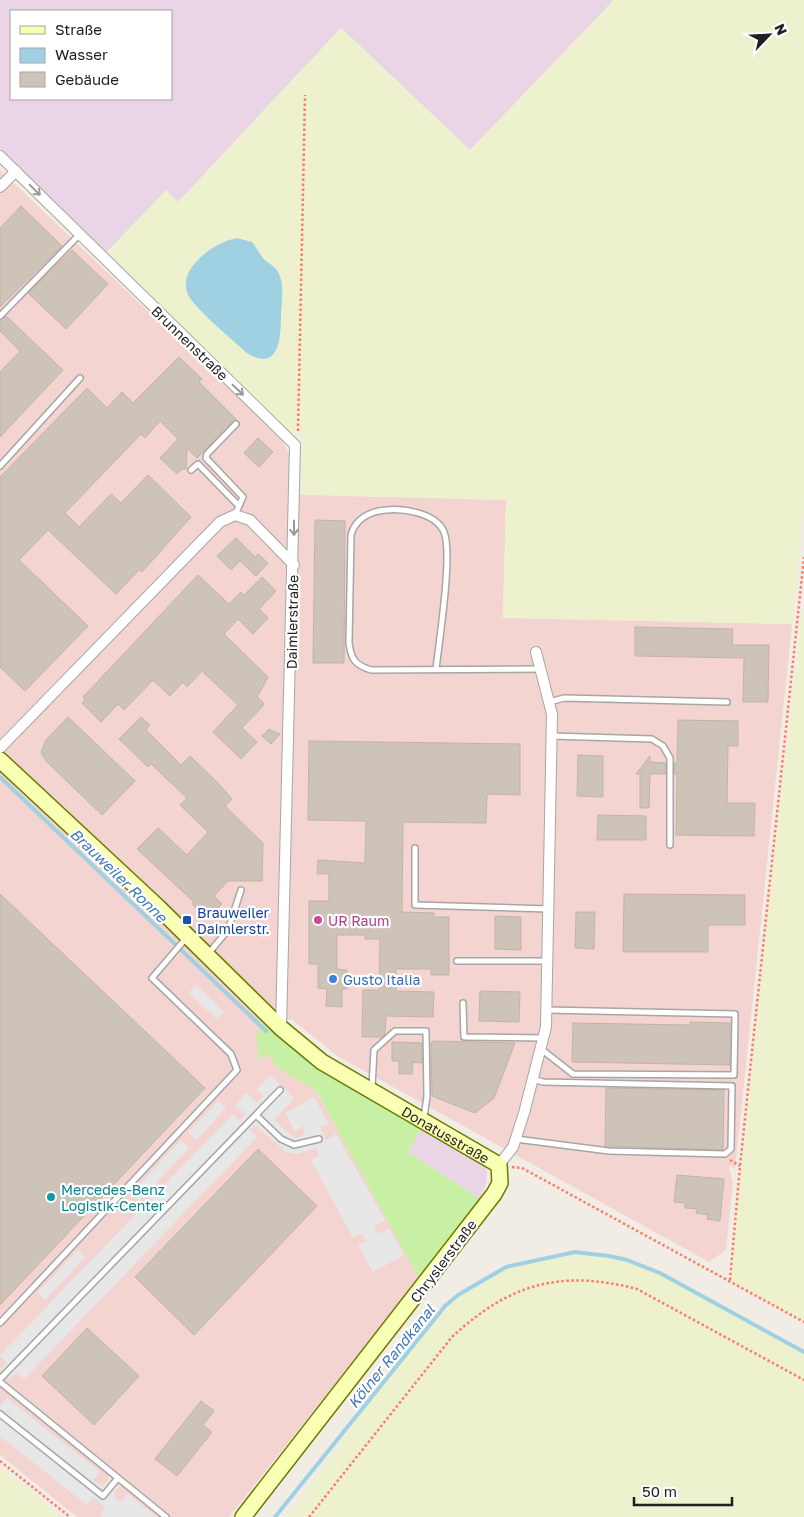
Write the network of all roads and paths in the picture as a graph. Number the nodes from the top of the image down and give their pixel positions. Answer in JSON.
{"nodes":[{"id":1,"x":305,"y":95,"type":"dead end"},
{"id":2,"x":0,"y":156,"type":"edge"},
{"id":3,"x":16,"y":171,"type":"junction"},
{"id":4,"x":0,"y":187,"type":"edge"},
{"id":5,"x":79,"y":235,"type":"junction"},
{"id":6,"x":0,"y":316,"type":"edge"},
{"id":7,"x":80,"y":378,"type":"dead end"},
{"id":8,"x":236,"y":424,"type":"dead end"},
{"id":9,"x":294,"y":445,"type":"junction"},
{"id":10,"x":0,"y":466,"type":"edge"},
{"id":11,"x":191,"y":470,"type":"dead end"},
{"id":12,"x":237,"y":511,"type":"junction"},
{"id":13,"x":804,"y":557,"type":"edge"},
{"id":14,"x":294,"y":565,"type":"junction"},
{"id":15,"x":536,"y":652,"type":"dead end"},
{"id":16,"x":540,"y":669,"type":"junction"},
{"id":17,"x":436,"y":670,"type":"junction"},
{"id":18,"x":548,"y":702,"type":"junction"},
{"id":19,"x":727,"y":702,"type":"dead end"},
{"id":20,"x":551,"y":736,"type":"junction"},
{"id":21,"x":0,"y":748,"type":"edge"},
{"id":22,"x":0,"y":760,"type":"edge"},
{"id":23,"x":670,"y":845,"type":"dead end"},
{"id":24,"x":415,"y":848,"type":"dead end"},
{"id":25,"x":241,"y":890,"type":"dead end"},
{"id":26,"x":548,"y":910,"type":"junction"},
{"id":27,"x":184,"y":941,"type":"junction"},
{"id":28,"x":208,"y":955,"type":"junction"},
{"id":29,"x":457,"y":960,"type":"dead end"},
{"id":30,"x":547,"y":960,"type":"junction"},
{"id":31,"x":463,"y":1003,"type":"dead end"},
{"id":32,"x":546,"y":1010,"type":"junction"},
{"id":33,"x":281,"y":1028,"type":"junction"},
{"id":34,"x":541,"y":1044,"type":"junction"},
{"id":35,"x":533,"y":1078,"type":"junction"},
{"id":36,"x":280,"y":1090,"type":"dead end"},
{"id":37,"x":372,"y":1090,"type":"junction"},
{"id":38,"x":256,"y":1115,"type":"junction"},
{"id":39,"x":424,"y":1120,"type":"junction"},
{"id":40,"x":319,"y":1139,"type":"dead end"},
{"id":41,"x":515,"y":1139,"type":"junction"},
{"id":42,"x":499,"y":1165,"type":"junction"},
{"id":43,"x":730,"y":1280,"type":"junction"},
{"id":44,"x":804,"y":1322,"type":"edge"},
{"id":45,"x":0,"y":1323,"type":"edge"},
{"id":46,"x":804,"y":1380,"type":"edge"},
{"id":47,"x":0,"y":1381,"type":"edge"},
{"id":48,"x":0,"y":1414,"type":"edge"},
{"id":49,"x":0,"y":1461,"type":"edge"},
{"id":50,"x":118,"y":1478,"type":"junction"},
{"id":51,"x":70,"y":1517,"type":"edge"},
{"id":52,"x":166,"y":1517,"type":"edge"},
{"id":53,"x":243,"y":1517,"type":"edge"},
{"id":54,"x":309,"y":1517,"type":"edge"}],
"edges":[{"from":1,"to":9,"type":"path"},
{"from":2,"to":3,"type":"street","name":"Brunnenstraße"},
{"from":3,"to":4,"type":"street"},
{"from":3,"to":5,"type":"street","name":"Brunnenstraße","one_way":true},
{"from":5,"to":6,"type":"lane"},
{"from":5,"to":9,"type":"street","name":"Brunnenstraße","one_way":true},
{"from":7,"to":10,"type":"lane"},
{"from":8,"to":12,"type":"lane"},
{"from":9,"to":14,"type":"street","one_way":true},
{"from":11,"to":12,"type":"lane"},
{"from":12,"to":14,"type":"street","name":"Daimlerstraße"},
{"from":12,"to":21,"type":"street"},
{"from":13,"to":43,"type":"path"},
{"from":14,"to":33,"type":"street","name":"Daimlerstraße"},
{"from":15,"to":16,"type":"street","name":"Donatusstraße"},
{"from":16,"to":17,"type":"lane"},
{"from":16,"to":18,"type":"street","name":"Donatusstraße"},
{"from":17,"to":17,"type":"lane"},
{"from":18,"to":19,"type":"lane"},
{"from":18,"to":20,"type":"street","name":"Donatusstraße"},
{"from":20,"to":23,"type":"lane"},
{"from":20,"to":26,"type":"street","name":"Donatusstraße"},
{"from":22,"to":27,"type":"street","name":"Donatusstraße"},
{"from":24,"to":26,"type":"lane"},
{"from":25,"to":28,"type":"lane"},
{"from":26,"to":30,"type":"street","name":"Donatusstraße"},
{"from":27,"to":28,"type":"street","name":"Donatusstraße"},
{"from":27,"to":45,"type":"lane"},
{"from":28,"to":33,"type":"street","name":"Donatusstraße"},
{"from":29,"to":30,"type":"lane"},
{"from":30,"to":32,"type":"street","name":"Donatusstraße"},
{"from":31,"to":34,"type":"lane"},
{"from":32,"to":34,"type":"street","name":"Donatusstraße"},
{"from":32,"to":34,"type":"lane"},
{"from":33,"to":37,"type":"street","name":"Donatusstraße"},
{"from":34,"to":35,"type":"street","name":"Donatusstraße"},
{"from":35,"to":41,"type":"street","name":"Donatusstraße"},
{"from":35,"to":41,"type":"lane"},
{"from":36,"to":38,"type":"lane"},
{"from":37,"to":39,"type":"street","name":"Donatusstraße"},
{"from":37,"to":39,"type":"lane"},
{"from":38,"to":40,"type":"lane"},
{"from":38,"to":47,"type":"lane"},
{"from":39,"to":42,"type":"street","name":"Donatusstraße"},
{"from":41,"to":42,"type":"street","name":"Donatusstraße"},
{"from":42,"to":43,"type":"path"},
{"from":42,"to":53,"type":"street","name":"Chryslerstraße"},
{"from":43,"to":44,"type":"path"},
{"from":46,"to":54,"type":"path"},
{"from":47,"to":50,"type":"lane"},
{"from":48,"to":50,"type":"lane"},
{"from":49,"to":51,"type":"path"},
{"from":50,"to":52,"type":"lane"}]}
